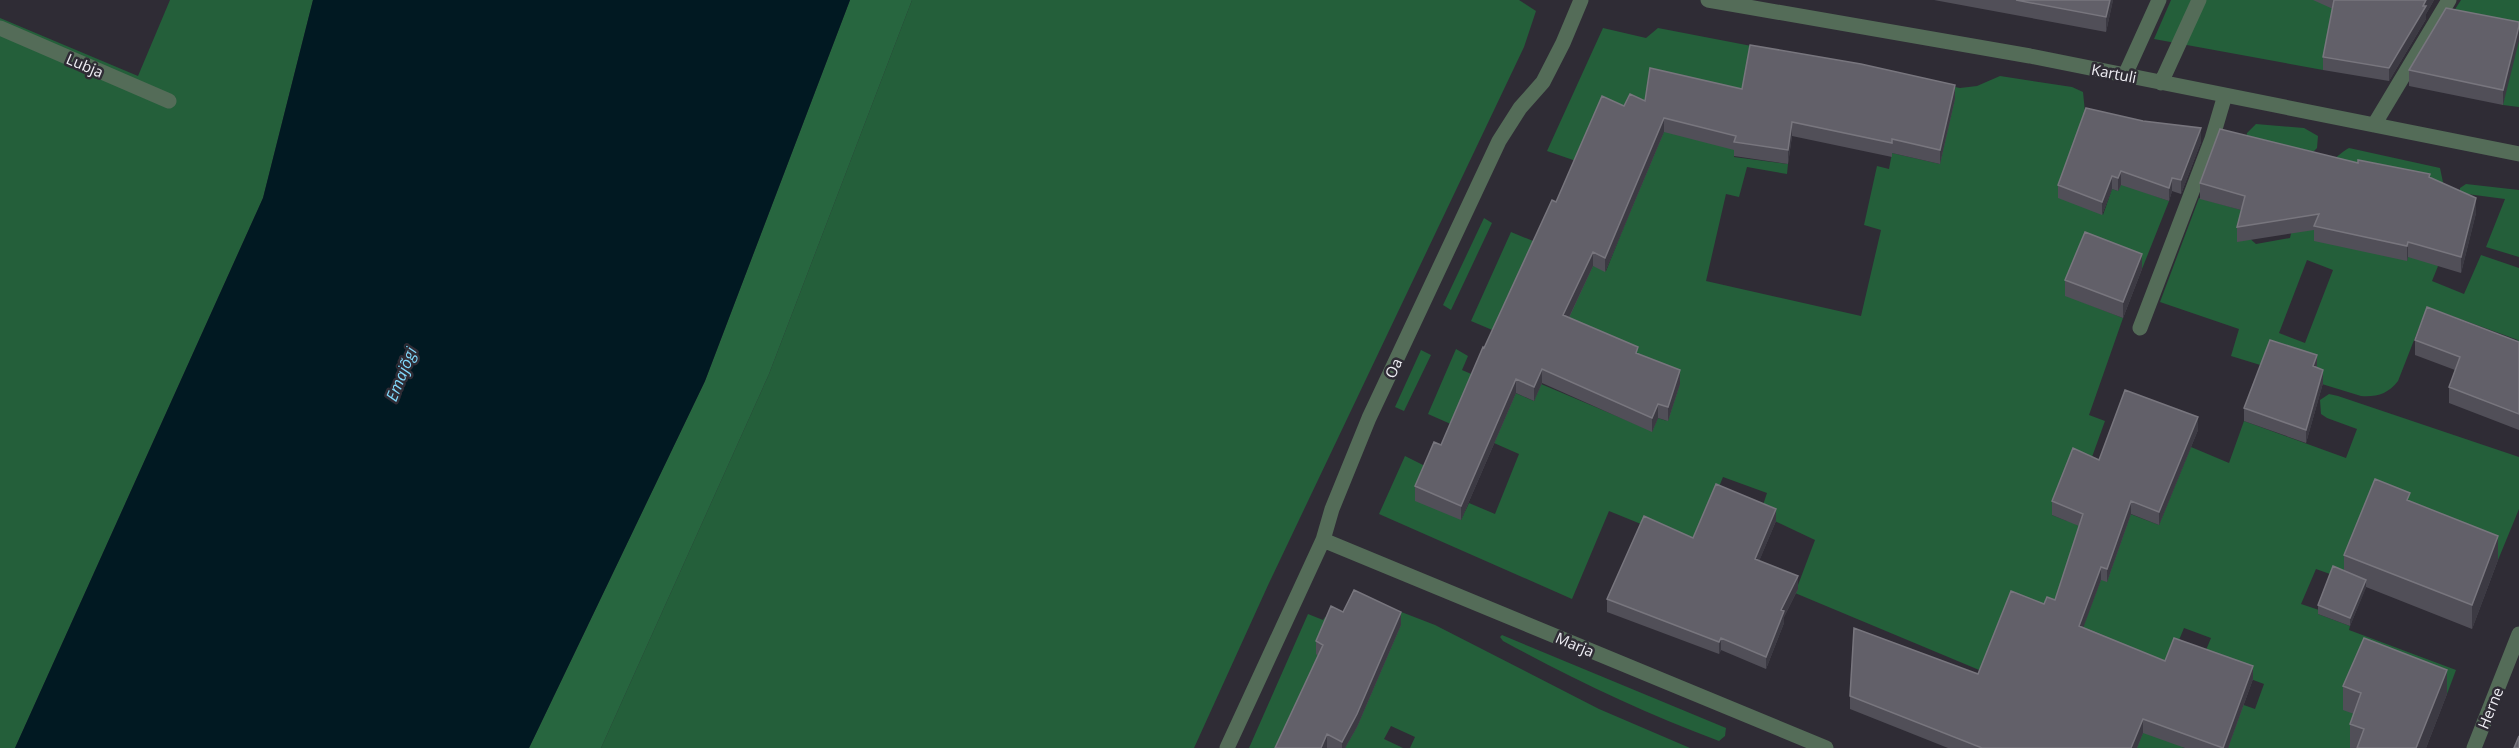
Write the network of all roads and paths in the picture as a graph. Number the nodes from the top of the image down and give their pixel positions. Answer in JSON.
{"nodes":[{"id":1,"x":1581,"y":0,"type":"edge"},
{"id":2,"x":1708,"y":0,"type":"edge"},
{"id":3,"x":2159,"y":0,"type":"edge"},
{"id":4,"x":2199,"y":0,"type":"edge"},
{"id":5,"x":2449,"y":0,"type":"edge"},
{"id":6,"x":0,"y":28,"type":"edge"},
{"id":7,"x":2125,"y":75,"type":"junction"},
{"id":8,"x":2161,"y":83,"type":"junction"},
{"id":9,"x":2225,"y":95,"type":"junction"},
{"id":10,"x":169,"y":101,"type":"dead end"},
{"id":11,"x":2374,"y":125,"type":"junction"},
{"id":12,"x":2519,"y":154,"type":"edge"},
{"id":13,"x":2140,"y":328,"type":"dead end"},
{"id":14,"x":1323,"y":540,"type":"junction"},
{"id":15,"x":2519,"y":634,"type":"edge"},
{"id":16,"x":1227,"y":748,"type":"edge"},
{"id":17,"x":1826,"y":748,"type":"edge"},
{"id":18,"x":2474,"y":748,"type":"edge"}],
"edges":[{"from":1,"to":14,"type":"street","name":"Oa"},
{"from":2,"to":7,"type":"street","name":"Kartuli"},
{"from":3,"to":7,"type":"street"},
{"from":4,"to":8,"type":"street"},
{"from":5,"to":11,"type":"street"},
{"from":6,"to":10,"type":"street","name":"Lubja"},
{"from":7,"to":8,"type":"street","name":"Kartuli"},
{"from":8,"to":9,"type":"street","name":"Kartuli"},
{"from":9,"to":11,"type":"street","name":"Kartuli"},
{"from":9,"to":13,"type":"street"},
{"from":11,"to":12,"type":"street","name":"Kartuli"},
{"from":14,"to":16,"type":"street","name":"Oa"},
{"from":14,"to":17,"type":"street","name":"Marja"},
{"from":15,"to":18,"type":"street","name":"Herne"}]}
